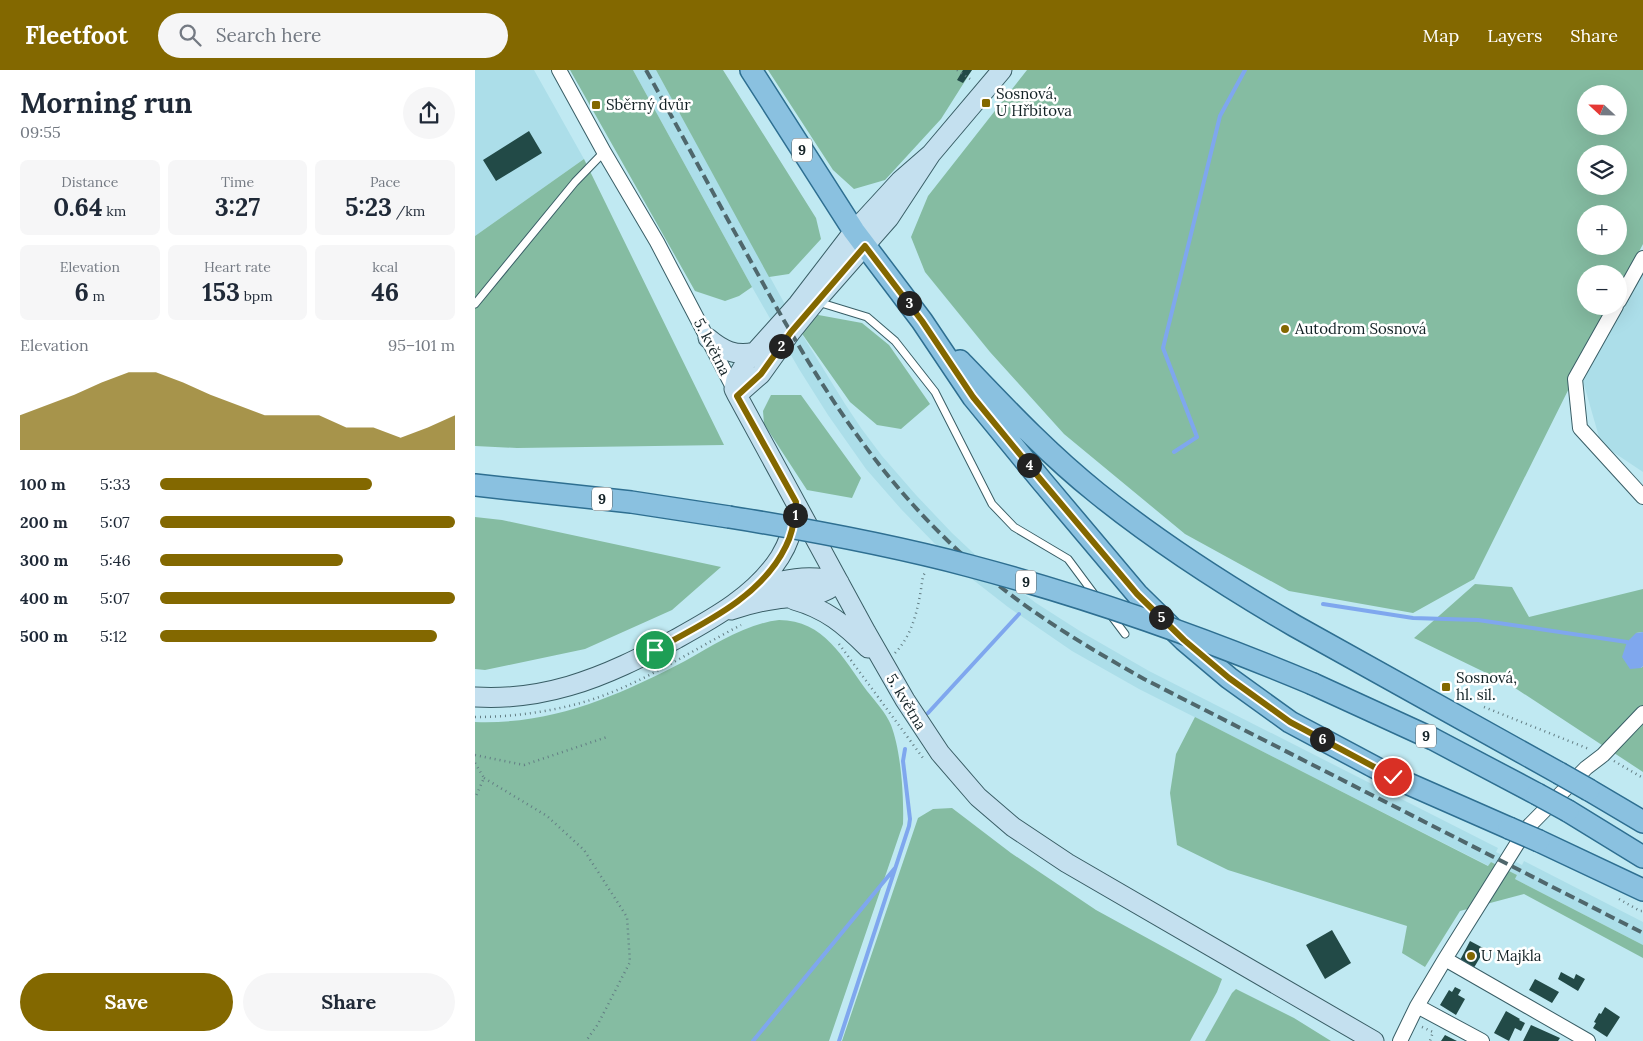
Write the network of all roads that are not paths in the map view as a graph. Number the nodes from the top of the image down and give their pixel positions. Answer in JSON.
{"nodes":[{"id":1,"x":559,"y":70,"type":"edge"},
{"id":2,"x":751,"y":70,"type":"edge"},
{"id":3,"x":1002,"y":70,"type":"edge"},
{"id":4,"x":604,"y":152,"type":"junction"},
{"id":5,"x":860,"y":238,"type":"junction"},
{"id":6,"x":1643,"y":258,"type":"edge"},
{"id":7,"x":1627,"y":287,"type":"edge"},
{"id":8,"x":816,"y":301,"type":"junction"},
{"id":9,"x":475,"y":304,"type":"edge"},
{"id":10,"x":1611,"y":315,"type":"edge"},
{"id":11,"x":922,"y":321,"type":"junction"},
{"id":12,"x":708,"y":338,"type":"junction"},
{"id":13,"x":755,"y":352,"type":"junction"},
{"id":14,"x":736,"y":392,"type":"junction"},
{"id":15,"x":475,"y":485,"type":"edge"},
{"id":16,"x":1643,"y":498,"type":"edge"},
{"id":17,"x":796,"y":502,"type":"junction"},
{"id":18,"x":839,"y":582,"type":"junction"},
{"id":19,"x":745,"y":595,"type":"junction"},
{"id":20,"x":788,"y":598,"type":"junction"},
{"id":21,"x":721,"y":614,"type":"junction"},
{"id":22,"x":1125,"y":634,"type":"dead end"},
{"id":23,"x":884,"y":665,"type":"junction"},
{"id":24,"x":475,"y":697,"type":"edge"},
{"id":25,"x":1643,"y":713,"type":"edge"},
{"id":26,"x":1568,"y":811,"type":"junction"},
{"id":27,"x":1643,"y":822,"type":"edge"},
{"id":28,"x":1643,"y":850,"type":"edge"},
{"id":29,"x":1643,"y":857,"type":"edge"},
{"id":30,"x":1643,"y":890,"type":"edge"},
{"id":31,"x":1445,"y":958,"type":"junction"},
{"id":32,"x":1417,"y":1006,"type":"junction"},
{"id":33,"x":1374,"y":1041,"type":"edge"},
{"id":34,"x":1400,"y":1041,"type":"edge"},
{"id":35,"x":1482,"y":1041,"type":"edge"},
{"id":36,"x":1588,"y":1041,"type":"edge"}],
"edges":[{"from":1,"to":4,"type":"street","name":"5. května"},
{"from":2,"to":5,"type":"main road","number":"9"},
{"from":3,"to":5,"type":"street"},
{"from":4,"to":9,"type":"lane"},
{"from":4,"to":12,"type":"street","name":"5. května"},
{"from":5,"to":8,"type":"street"},
{"from":5,"to":11,"type":"main road","number":"9"},
{"from":5,"to":13,"type":"street"},
{"from":6,"to":7,"type":"street"},
{"from":8,"to":14,"type":"street"},
{"from":8,"to":22,"type":"lane"},
{"from":10,"to":16,"type":"street"},
{"from":11,"to":27,"type":"main road","number":"9","bridge":true},
{"from":11,"to":30,"type":"main road","number":"9","bridge":true},
{"from":12,"to":13,"type":"street"},
{"from":12,"to":14,"type":"street","name":"5. května"},
{"from":13,"to":14,"type":"street"},
{"from":14,"to":17,"type":"street","name":"5. května"},
{"from":15,"to":26,"type":"main road","number":"9","bridge":true},
{"from":17,"to":18,"type":"street","name":"5. května"},
{"from":17,"to":19,"type":"street"},
{"from":18,"to":19,"type":"street"},
{"from":18,"to":20,"type":"street"},
{"from":18,"to":23,"type":"street","name":"5. května"},
{"from":19,"to":21,"type":"street"},
{"from":20,"to":21,"type":"street"},
{"from":20,"to":23,"type":"street"},
{"from":21,"to":24,"type":"street"},
{"from":23,"to":33,"type":"street","name":"5. května"},
{"from":25,"to":31,"type":"street"},
{"from":26,"to":28,"type":"main road","number":"9"},
{"from":26,"to":29,"type":"main road","number":"9"},
{"from":31,"to":32,"type":"street"},
{"from":31,"to":36,"type":"street"},
{"from":32,"to":34,"type":"street"},
{"from":32,"to":35,"type":"street"}]}
